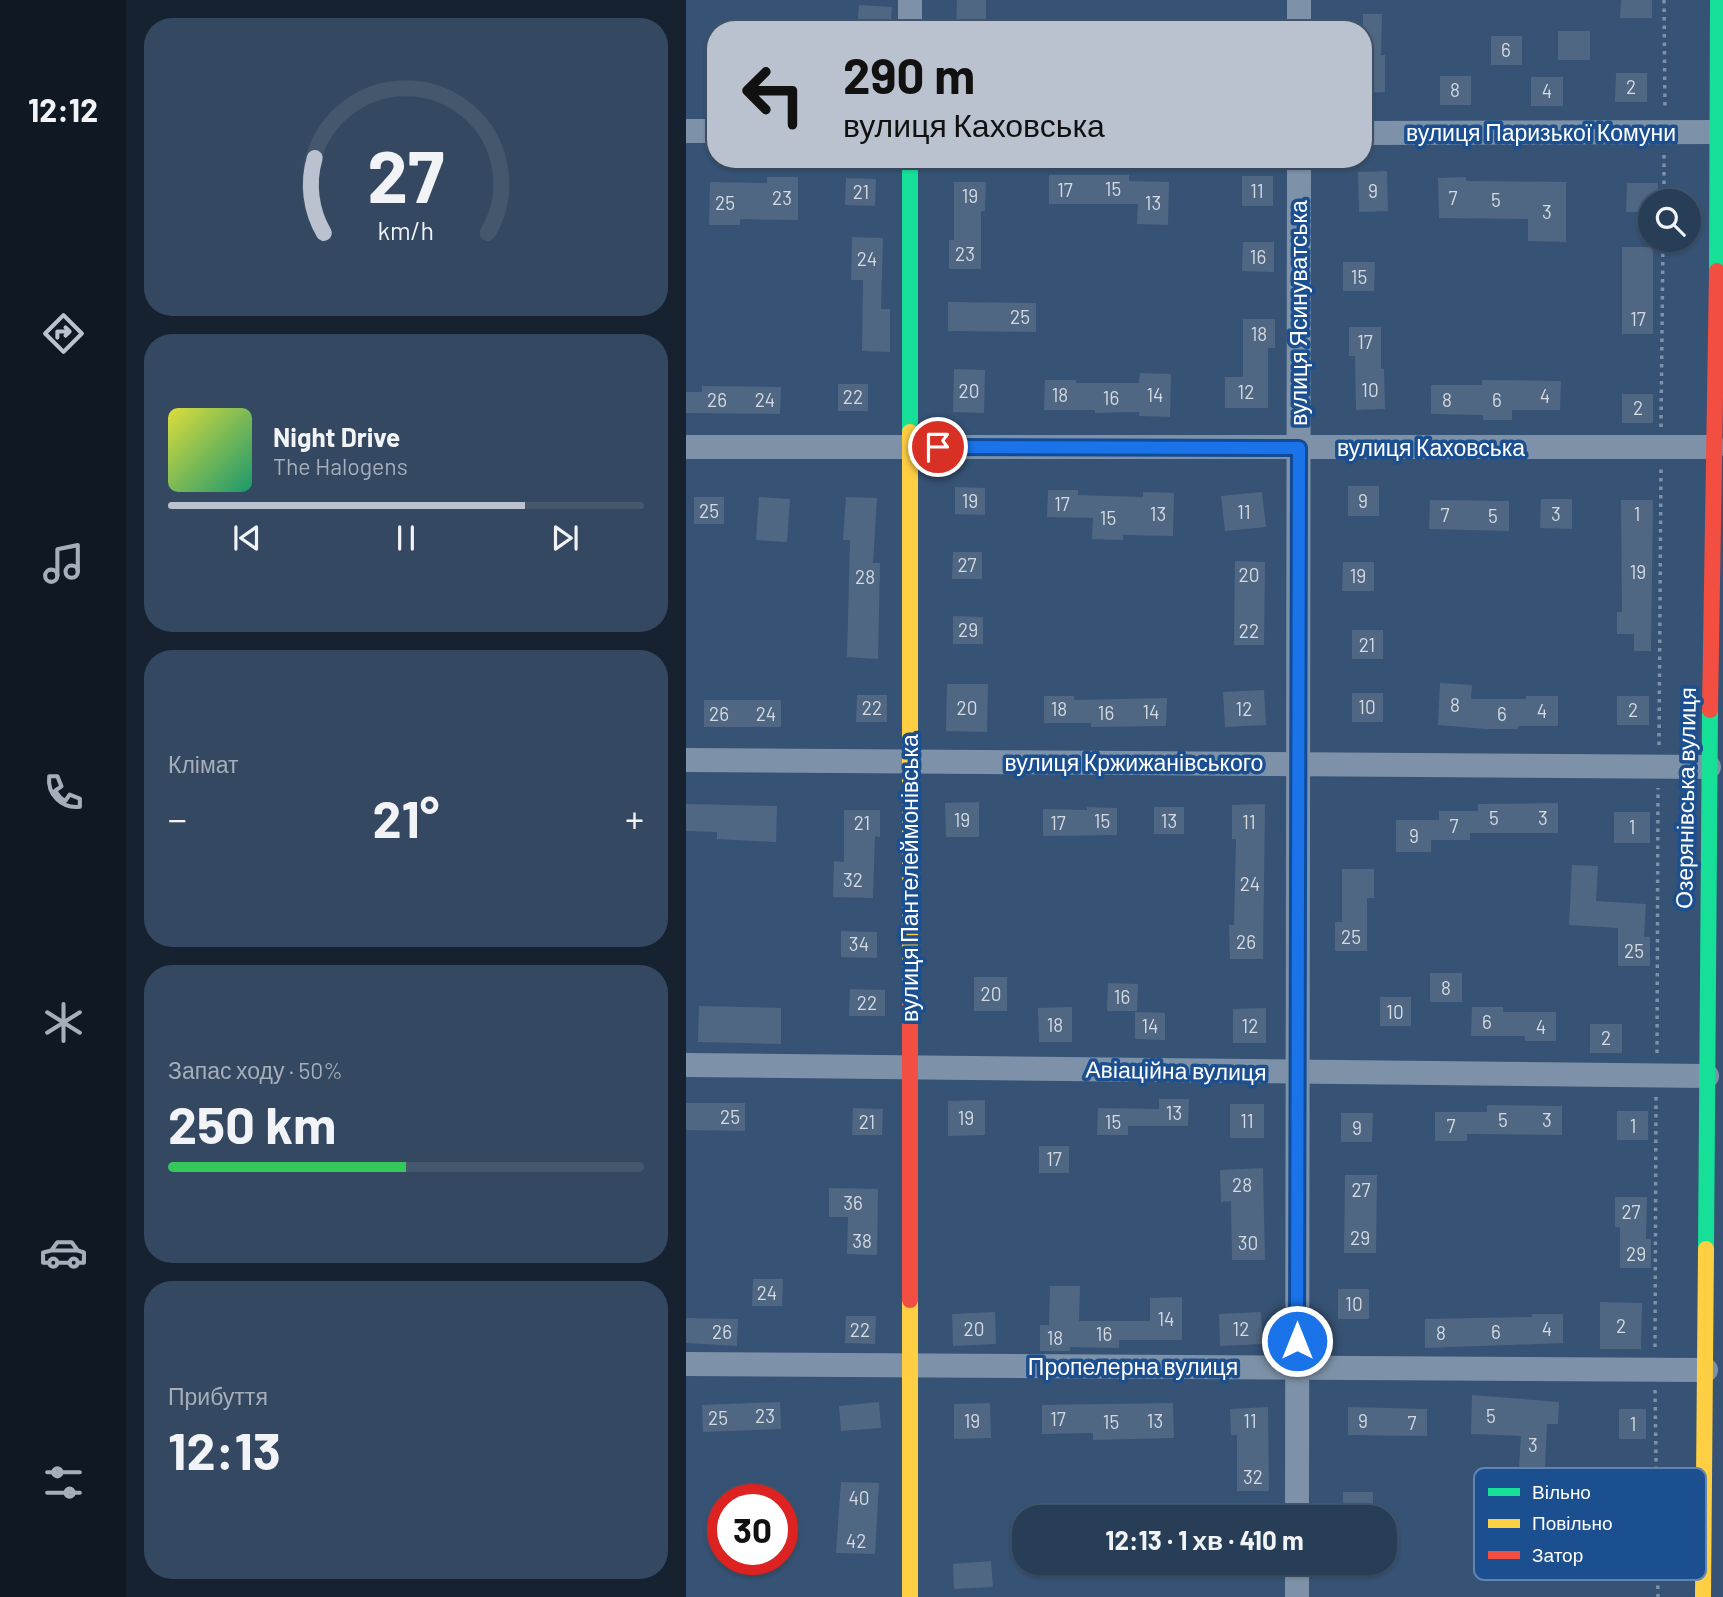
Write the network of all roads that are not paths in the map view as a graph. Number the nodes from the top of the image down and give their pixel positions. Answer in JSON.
{"nodes":[{"id":1,"x":910,"y":0,"type":"edge"},
{"id":2,"x":1299,"y":0,"type":"edge"},
{"id":3,"x":1718,"y":0,"type":"edge"},
{"id":4,"x":910,"y":21,"type":"edge"},
{"id":5,"x":1299,"y":21,"type":"edge"},
{"id":6,"x":686,"y":131,"type":"edge"},
{"id":7,"x":707,"y":131,"type":"edge"},
{"id":8,"x":1719,"y":131,"type":"junction"},
{"id":9,"x":1372,"y":133,"type":"edge"},
{"id":10,"x":910,"y":168,"type":"edge"},
{"id":11,"x":1299,"y":168,"type":"edge"},
{"id":12,"x":686,"y":447,"type":"edge"},
{"id":13,"x":910,"y":447,"type":"junction"},
{"id":14,"x":1714,"y":447,"type":"junction"},
{"id":15,"x":1299,"y":448,"type":"junction"},
{"id":16,"x":686,"y":761,"type":"edge"},
{"id":17,"x":910,"y":762,"type":"junction"},
{"id":18,"x":1298,"y":765,"type":"junction"},
{"id":19,"x":1709,"y":767,"type":"junction"},
{"id":20,"x":686,"y":1065,"type":"edge"},
{"id":21,"x":910,"y":1068,"type":"junction"},
{"id":22,"x":1298,"y":1072,"type":"junction"},
{"id":23,"x":1707,"y":1076,"type":"junction"},
{"id":24,"x":686,"y":1364,"type":"edge"},
{"id":25,"x":910,"y":1365,"type":"junction"},
{"id":26,"x":1297,"y":1368,"type":"junction"},
{"id":27,"x":1706,"y":1370,"type":"junction"},
{"id":28,"x":1705,"y":1468,"type":"edge"},
{"id":29,"x":1297,"y":1505,"type":"edge"},
{"id":30,"x":1297,"y":1575,"type":"edge"},
{"id":31,"x":910,"y":1597,"type":"edge"},
{"id":32,"x":1297,"y":1597,"type":"edge"}],
"edges":[{"from":1,"to":4,"type":"street"},
{"from":2,"to":5,"type":"street"},
{"from":3,"to":8,"type":"street","name":"Озерянівська вулиця"},
{"from":6,"to":7,"type":"street"},
{"from":8,"to":9,"type":"street","name":"вулиця Паризької Комуни"},
{"from":8,"to":14,"type":"street","name":"Озерянівська вулиця"},
{"from":10,"to":13,"type":"street","name":"вулиця Пантелеймонівська"},
{"from":11,"to":15,"type":"street","name":"вулиця Ясинуватська"},
{"from":12,"to":13,"type":"street","name":"вулиця Каховська"},
{"from":13,"to":15,"type":"street","name":"вулиця Каховська"},
{"from":13,"to":17,"type":"street","name":"вулиця Пантелеймонівська"},
{"from":14,"to":15,"type":"street","name":"вулиця Каховська"},
{"from":14,"to":19,"type":"street","name":"Озерянівська вулиця"},
{"from":15,"to":18,"type":"street","name":"вулиця Ясинуватська"},
{"from":16,"to":17,"type":"street","name":"вулиця Кржижанівського"},
{"from":17,"to":18,"type":"street","name":"вулиця Кржижанівського"},
{"from":17,"to":21,"type":"street","name":"вулиця Пантелеймонівська"},
{"from":18,"to":19,"type":"street","name":"вулиця Кржижанівського"},
{"from":18,"to":22,"type":"street","name":"вулиця Ясинуватська"},
{"from":19,"to":23,"type":"street","name":"Озерянівська вулиця"},
{"from":20,"to":21,"type":"street","name":"Авіаційна вулиця"},
{"from":21,"to":22,"type":"street","name":"Авіаційна вулиця"},
{"from":21,"to":25,"type":"street","name":"вулиця Пантелеймонівська"},
{"from":22,"to":23,"type":"street","name":"Авіаційна вулиця"},
{"from":22,"to":26,"type":"street","name":"вулиця Ясинуватська"},
{"from":23,"to":27,"type":"street","name":"Озерянівська вулиця"},
{"from":24,"to":25,"type":"street","name":"Пропелерна вулиця"},
{"from":25,"to":26,"type":"street","name":"Пропелерна вулиця"},
{"from":25,"to":31,"type":"street","name":"вулиця Пантелеймонівська"},
{"from":26,"to":27,"type":"street","name":"Пропелерна вулиця"},
{"from":26,"to":29,"type":"street","name":"вулиця Ясинуватська"},
{"from":27,"to":28,"type":"street","name":"Озерянівська вулиця"},
{"from":30,"to":32,"type":"street"}]}
